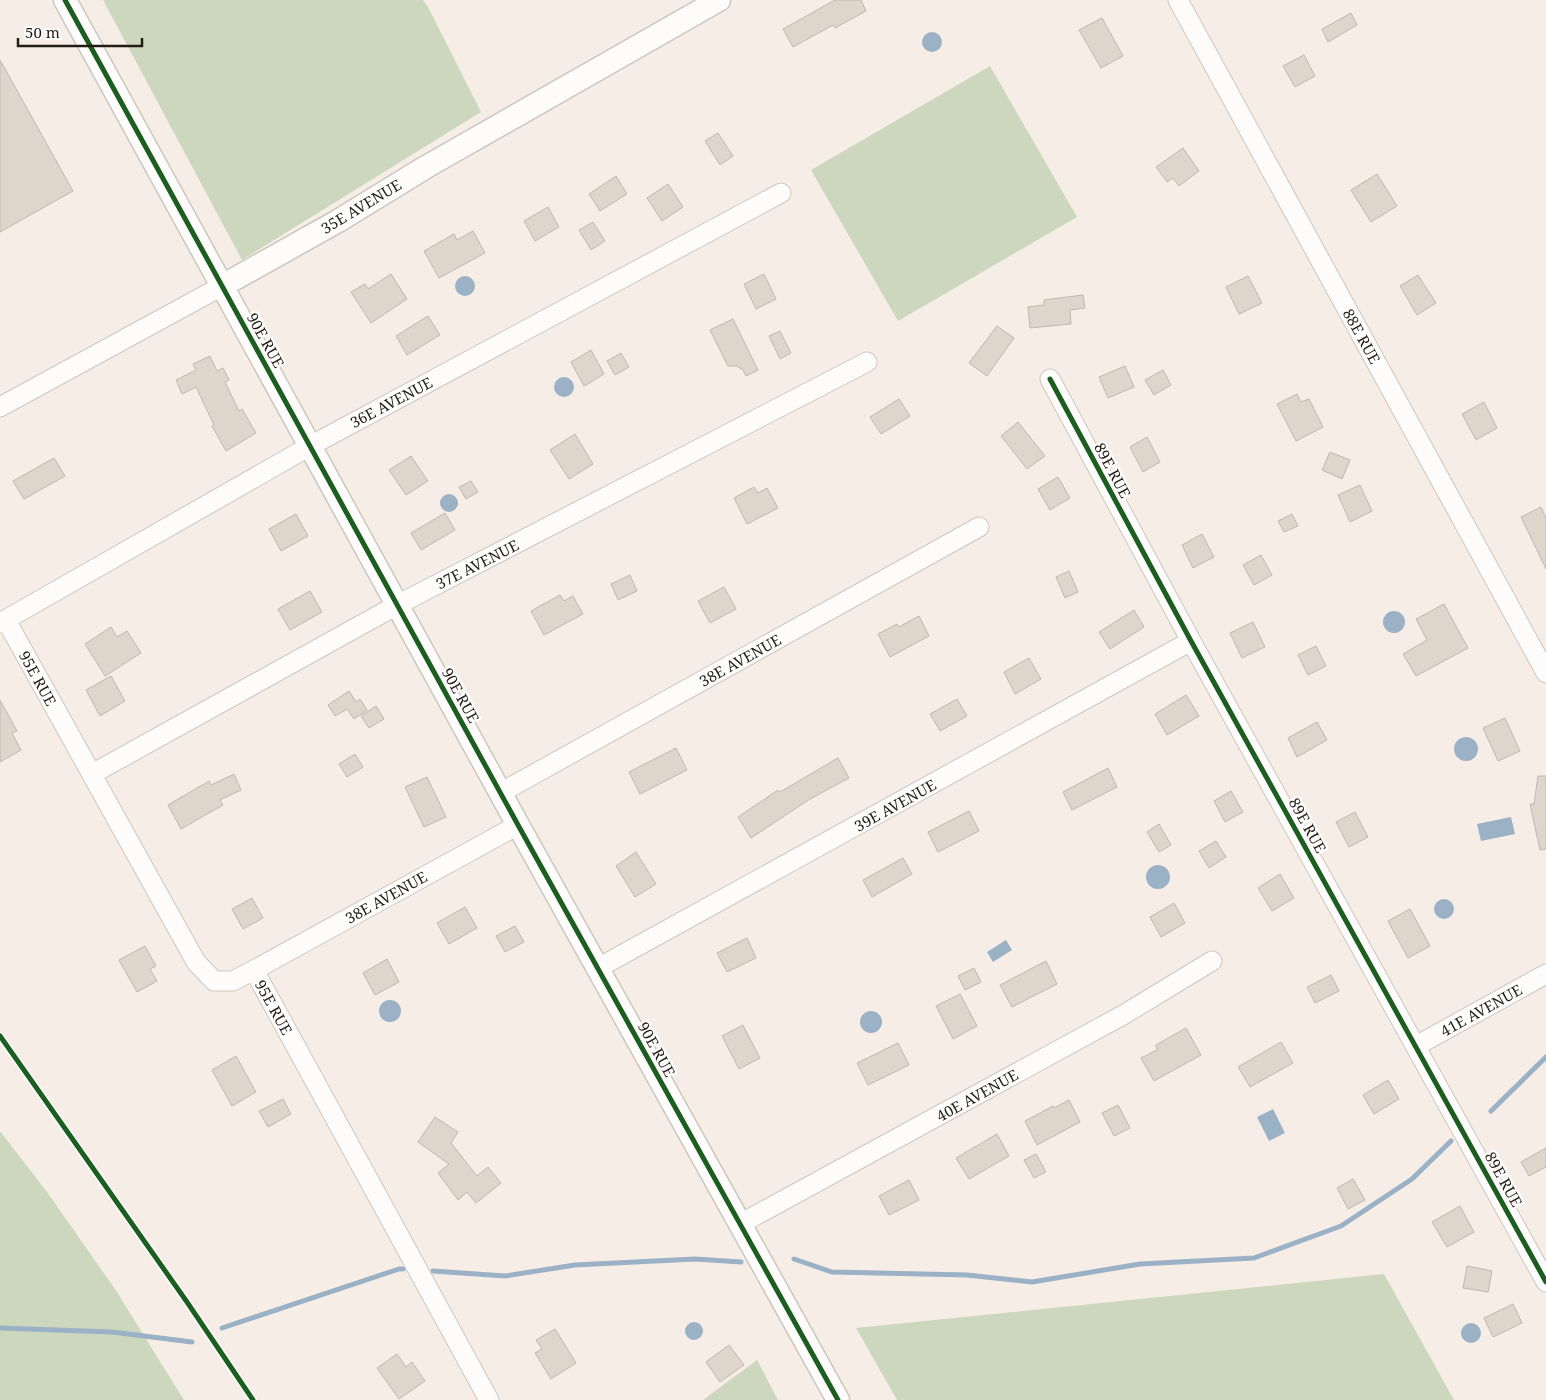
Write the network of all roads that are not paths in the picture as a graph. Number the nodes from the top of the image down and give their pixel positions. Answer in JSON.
{"nodes":[{"id":1,"x":65,"y":0,"type":"edge"},
{"id":2,"x":719,"y":0,"type":"edge"},
{"id":3,"x":1178,"y":0,"type":"edge"},
{"id":4,"x":781,"y":193,"type":"dead end"},
{"id":5,"x":222,"y":286,"type":"junction"},
{"id":6,"x":866,"y":362,"type":"dead end"},
{"id":7,"x":1050,"y":379,"type":"dead end"},
{"id":8,"x":0,"y":407,"type":"edge"},
{"id":9,"x":310,"y":446,"type":"junction"},
{"id":10,"x":979,"y":527,"type":"dead end"},
{"id":11,"x":397,"y":605,"type":"junction"},
{"id":12,"x":3,"y":621,"type":"edge"},
{"id":13,"x":1191,"y":641,"type":"junction"},
{"id":14,"x":1546,"y":673,"type":"edge"},
{"id":15,"x":92,"y":774,"type":"junction"},
{"id":16,"x":500,"y":793,"type":"junction"},
{"id":17,"x":518,"y":824,"type":"junction"},
{"id":18,"x":1212,"y":961,"type":"dead end"},
{"id":19,"x":598,"y":968,"type":"junction"},
{"id":20,"x":254,"y":970,"type":"junction"},
{"id":21,"x":1546,"y":974,"type":"edge"},
{"id":22,"x":1416,"y":1046,"type":"junction"},
{"id":23,"x":740,"y":1224,"type":"junction"},
{"id":24,"x":1546,"y":1282,"type":"edge"},
{"id":25,"x":489,"y":1400,"type":"edge"},
{"id":26,"x":838,"y":1400,"type":"edge"}],
"edges":[{"from":1,"to":5,"type":"street","name":"90E RUE"},
{"from":2,"to":5,"type":"street","name":"35E AVENUE"},
{"from":3,"to":14,"type":"street","name":"88E RUE"},
{"from":4,"to":9,"type":"street","name":"36E AVENUE"},
{"from":5,"to":8,"type":"street","name":"35E AVENUE"},
{"from":5,"to":9,"type":"street","name":"90E RUE"},
{"from":6,"to":11,"type":"street","name":"37E AVENUE"},
{"from":7,"to":13,"type":"street","name":"89E RUE"},
{"from":9,"to":11,"type":"street","name":"90E RUE"},
{"from":9,"to":12,"type":"street","name":"36E AVENUE"},
{"from":10,"to":16,"type":"street","name":"38E AVENUE"},
{"from":11,"to":15,"type":"street","name":"37E AVENUE"},
{"from":11,"to":16,"type":"street","name":"90E RUE"},
{"from":12,"to":15,"type":"street","name":"95E RUE"},
{"from":13,"to":19,"type":"street","name":"39E AVENUE"},
{"from":13,"to":22,"type":"street","name":"89E RUE"},
{"from":15,"to":20,"type":"street","name":"95E RUE"},
{"from":16,"to":17,"type":"street","name":"90E RUE"},
{"from":17,"to":19,"type":"street","name":"90E RUE"},
{"from":17,"to":20,"type":"street","name":"38E AVENUE"},
{"from":18,"to":23,"type":"street","name":"40E AVENUE"},
{"from":19,"to":23,"type":"street","name":"90E RUE"},
{"from":20,"to":25,"type":"street","name":"95E RUE"},
{"from":21,"to":22,"type":"street","name":"41E AVENUE"},
{"from":22,"to":24,"type":"street","name":"89E RUE"},
{"from":23,"to":26,"type":"street","name":"90E RUE"}]}
